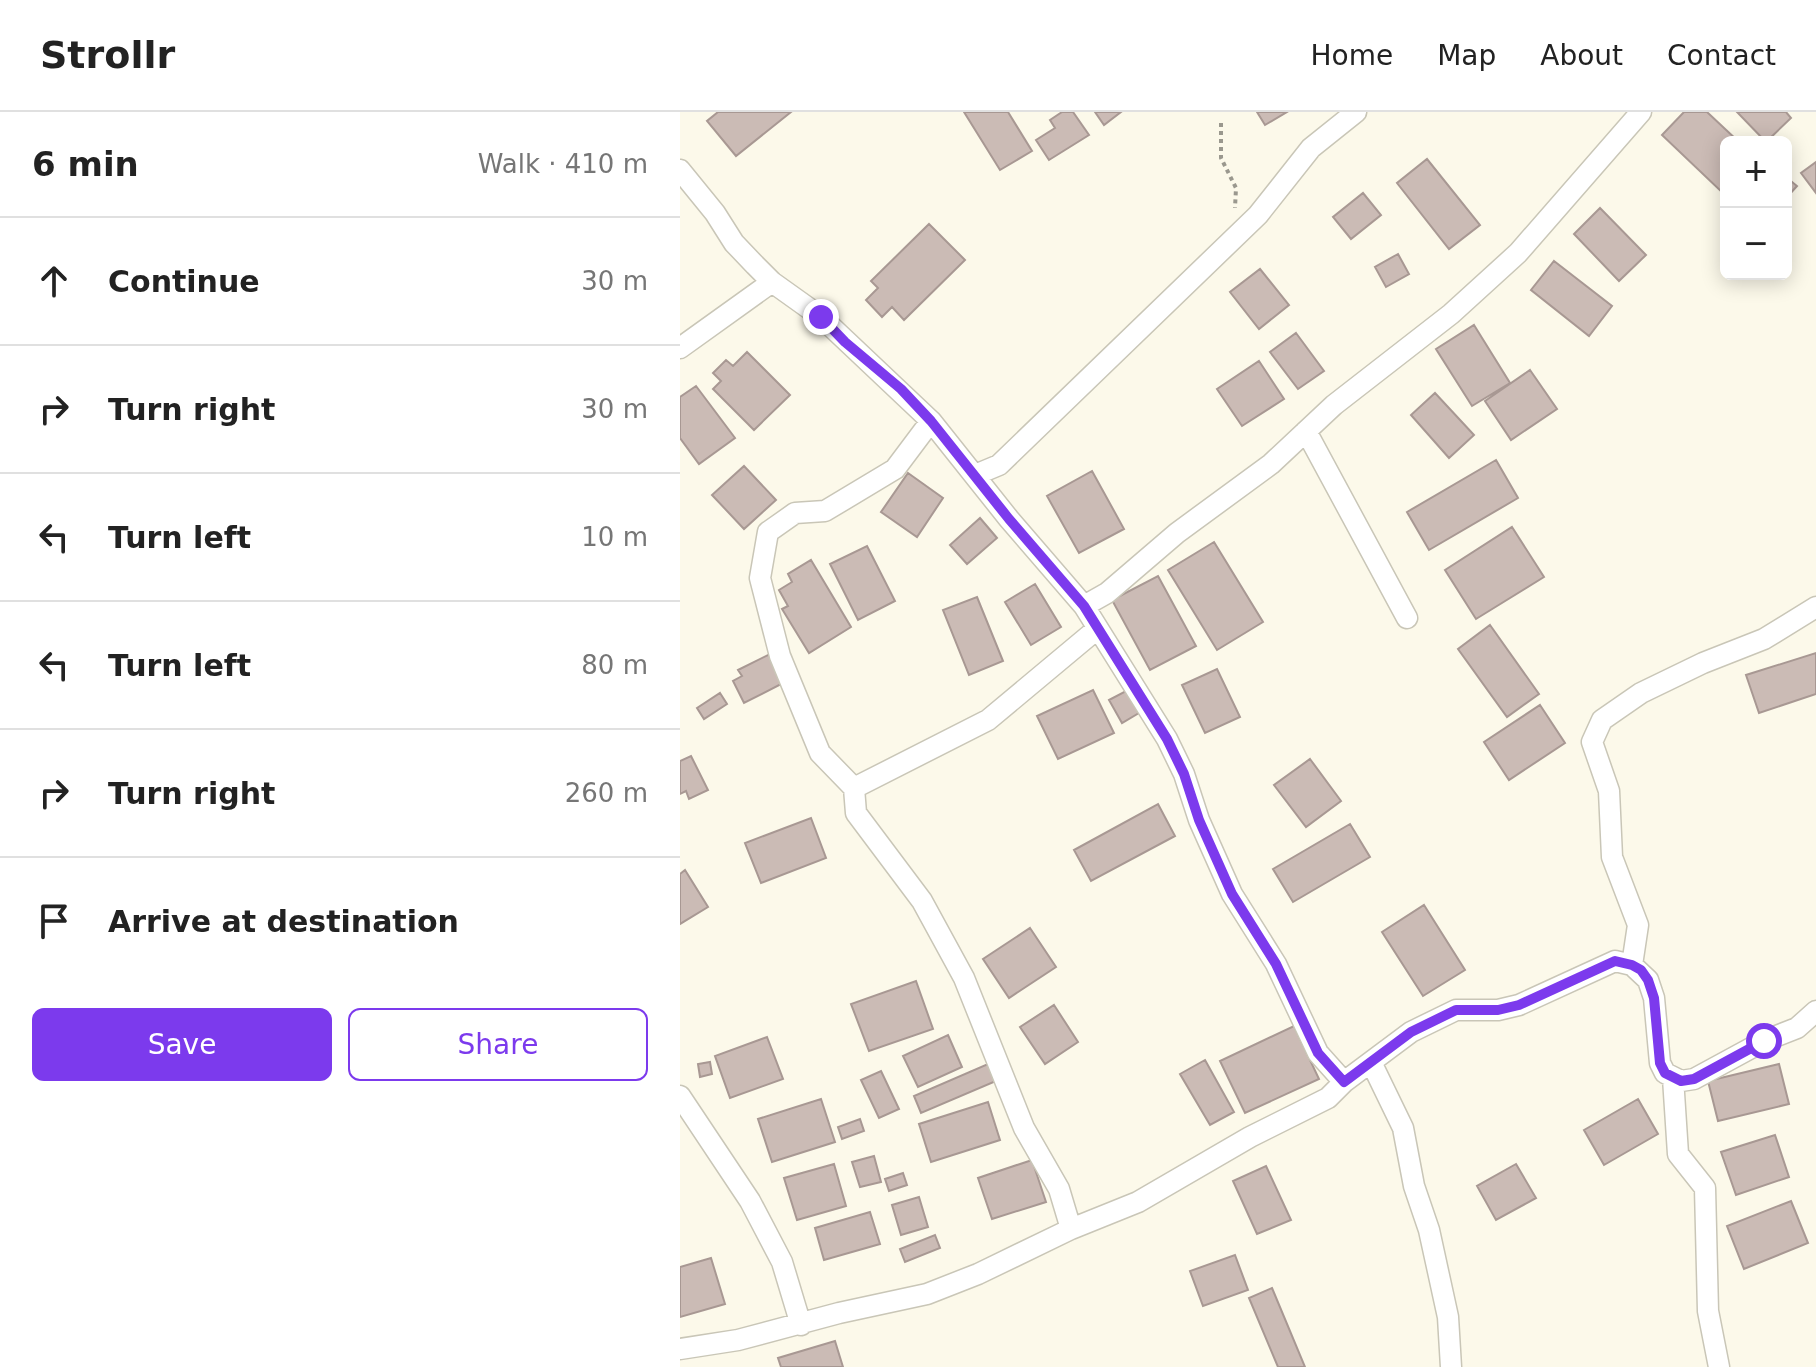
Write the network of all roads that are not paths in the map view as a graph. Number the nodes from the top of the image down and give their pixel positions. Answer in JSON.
{"nodes":[{"id":1,"x":1356,"y":112,"type":"edge"},
{"id":2,"x":1641,"y":112,"type":"edge"},
{"id":3,"x":680,"y":170,"type":"edge"},
{"id":4,"x":772,"y":282,"type":"junction"},
{"id":5,"x":680,"y":348,"type":"edge"},
{"id":6,"x":931,"y":421,"type":"junction"},
{"id":7,"x":1306,"y":431,"type":"junction"},
{"id":8,"x":975,"y":475,"type":"junction"},
{"id":9,"x":1084,"y":606,"type":"junction"},
{"id":10,"x":1816,"y":607,"type":"edge"},
{"id":11,"x":1407,"y":618,"type":"dead end"},
{"id":12,"x":1097,"y":629,"type":"junction"},
{"id":13,"x":854,"y":788,"type":"junction"},
{"id":14,"x":1632,"y":965,"type":"junction"},
{"id":15,"x":1816,"y":1011,"type":"edge"},
{"id":16,"x":1371,"y":1062,"type":"junction"},
{"id":17,"x":1673,"y":1078,"type":"junction"},
{"id":18,"x":1344,"y":1082,"type":"junction"},
{"id":19,"x":680,"y":1096,"type":"edge"},
{"id":20,"x":1071,"y":1229,"type":"junction"},
{"id":21,"x":801,"y":1325,"type":"junction"},
{"id":22,"x":680,"y":1349,"type":"edge"},
{"id":23,"x":1446,"y":1363,"type":"edge"},
{"id":24,"x":1719,"y":1367,"type":"edge"}],
"edges":[{"from":1,"to":8,"type":"street"},
{"from":2,"to":7,"type":"street"},
{"from":3,"to":4,"type":"street"},
{"from":4,"to":5,"type":"street"},
{"from":4,"to":6,"type":"street"},
{"from":6,"to":8,"type":"street"},
{"from":6,"to":13,"type":"street"},
{"from":7,"to":9,"type":"street"},
{"from":7,"to":11,"type":"street"},
{"from":8,"to":9,"type":"street"},
{"from":9,"to":12,"type":"street"},
{"from":10,"to":14,"type":"street"},
{"from":12,"to":13,"type":"street"},
{"from":12,"to":18,"type":"street"},
{"from":13,"to":20,"type":"street"},
{"from":14,"to":16,"type":"street"},
{"from":14,"to":17,"type":"street"},
{"from":15,"to":17,"type":"street"},
{"from":16,"to":18,"type":"street"},
{"from":16,"to":23,"type":"street"},
{"from":17,"to":24,"type":"street"},
{"from":18,"to":20,"type":"street"},
{"from":19,"to":21,"type":"street"},
{"from":20,"to":21,"type":"street"},
{"from":21,"to":22,"type":"street"}]}
